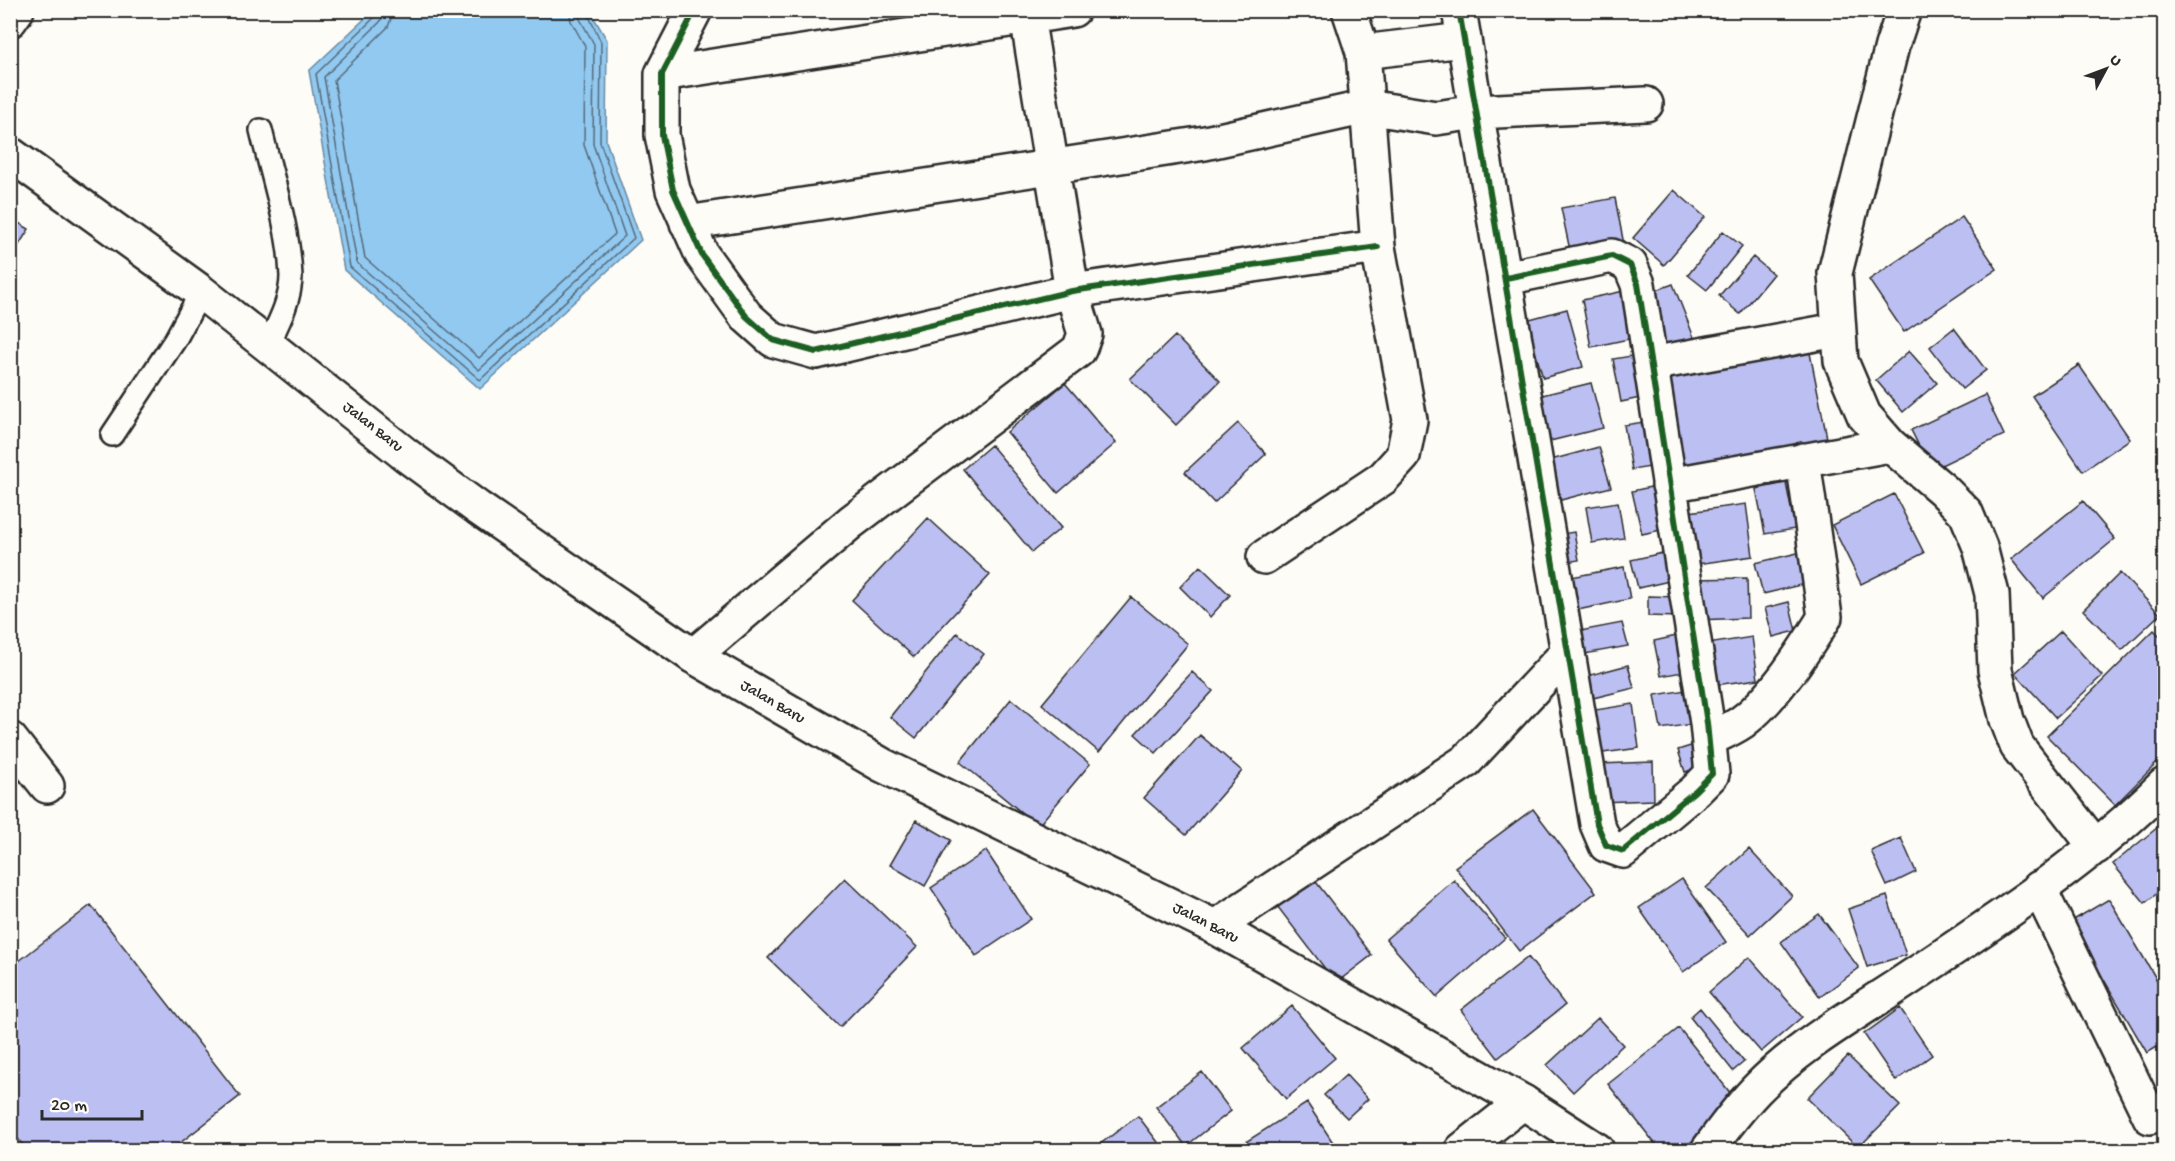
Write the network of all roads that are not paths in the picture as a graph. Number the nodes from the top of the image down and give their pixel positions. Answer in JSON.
{"nodes":[{"id":1,"x":17,"y":10,"type":"edge"},
{"id":2,"x":695,"y":10,"type":"edge"},
{"id":3,"x":1073,"y":10,"type":"edge"},
{"id":4,"x":1349,"y":10,"type":"edge"},
{"id":5,"x":1904,"y":10,"type":"edge"},
{"id":6,"x":1027,"y":14,"type":"edge"},
{"id":7,"x":10,"y":20,"type":"edge"},
{"id":8,"x":1461,"y":25,"type":"edge"},
{"id":9,"x":1362,"y":52,"type":"junction"},
{"id":10,"x":662,"y":74,"type":"junction"},
{"id":11,"x":1646,"y":104,"type":"dead end"},
{"id":12,"x":1367,"y":107,"type":"junction"},
{"id":13,"x":1476,"y":112,"type":"junction"},
{"id":14,"x":261,"y":130,"type":"dead end"},
{"id":15,"x":10,"y":154,"type":"edge"},
{"id":16,"x":1052,"y":167,"type":"junction"},
{"id":17,"x":687,"y":223,"type":"junction"},
{"id":18,"x":1378,"y":247,"type":"junction"},
{"id":19,"x":1506,"y":278,"type":"junction"},
{"id":20,"x":1072,"y":291,"type":"junction"},
{"id":21,"x":201,"y":292,"type":"junction"},
{"id":22,"x":1837,"y":330,"type":"junction"},
{"id":23,"x":268,"y":345,"type":"junction"},
{"id":24,"x":1651,"y":364,"type":"junction"},
{"id":25,"x":112,"y":435,"type":"dead end"},
{"id":26,"x":1890,"y":445,"type":"junction"},
{"id":27,"x":1803,"y":460,"type":"junction"},
{"id":28,"x":1669,"y":485,"type":"junction"},
{"id":29,"x":1264,"y":557,"type":"dead end"},
{"id":30,"x":1567,"y":653,"type":"junction"},
{"id":31,"x":693,"y":656,"type":"junction"},
{"id":32,"x":10,"y":739,"type":"edge"},
{"id":33,"x":1709,"y":739,"type":"junction"},
{"id":34,"x":2164,"y":785,"type":"edge"},
{"id":35,"x":47,"y":786,"type":"dead end"},
{"id":36,"x":2096,"y":847,"type":"junction"},
{"id":37,"x":2039,"y":888,"type":"junction"},
{"id":38,"x":1215,"y":927,"type":"junction"},
{"id":39,"x":1523,"y":1102,"type":"junction"},
{"id":40,"x":2164,"y":1109,"type":"edge"},
{"id":41,"x":1462,"y":1150,"type":"edge"},
{"id":42,"x":1598,"y":1150,"type":"edge"},
{"id":43,"x":1708,"y":1150,"type":"edge"}],
"edges":[{"from":1,"to":7,"type":"street"},
{"from":2,"to":10,"type":"street"},
{"from":3,"to":6,"type":"street"},
{"from":4,"to":9,"type":"street"},
{"from":5,"to":22,"type":"street"},
{"from":6,"to":10,"type":"street"},
{"from":6,"to":16,"type":"street"},
{"from":8,"to":9,"type":"street"},
{"from":8,"to":13,"type":"street"},
{"from":9,"to":12,"type":"street"},
{"from":10,"to":17,"type":"street"},
{"from":11,"to":13,"type":"street"},
{"from":12,"to":13,"type":"street"},
{"from":12,"to":16,"type":"street"},
{"from":12,"to":18,"type":"street"},
{"from":13,"to":19,"type":"street"},
{"from":14,"to":23,"type":"lane"},
{"from":15,"to":21,"type":"street","name":"Jalan Baru"},
{"from":16,"to":17,"type":"street"},
{"from":16,"to":20,"type":"street"},
{"from":17,"to":20,"type":"street"},
{"from":18,"to":20,"type":"street"},
{"from":18,"to":29,"type":"street"},
{"from":19,"to":24,"type":"street"},
{"from":19,"to":30,"type":"street"},
{"from":20,"to":31,"type":"street"},
{"from":21,"to":23,"type":"street","name":"Jalan Baru"},
{"from":21,"to":25,"type":"lane"},
{"from":22,"to":24,"type":"street"},
{"from":22,"to":26,"type":"street"},
{"from":23,"to":31,"type":"street","name":"Jalan Baru"},
{"from":24,"to":28,"type":"street"},
{"from":26,"to":27,"type":"street"},
{"from":26,"to":36,"type":"street"},
{"from":27,"to":28,"type":"street"},
{"from":27,"to":33,"type":"street"},
{"from":28,"to":33,"type":"street"},
{"from":30,"to":33,"type":"street"},
{"from":30,"to":38,"type":"street"},
{"from":31,"to":38,"type":"street","name":"Jalan Baru"},
{"from":32,"to":35,"type":"street"},
{"from":34,"to":36,"type":"street"},
{"from":36,"to":37,"type":"street"},
{"from":37,"to":40,"type":"street"},
{"from":37,"to":43,"type":"street"},
{"from":38,"to":39,"type":"street","name":"Jalan Baru"},
{"from":39,"to":41,"type":"street"},
{"from":39,"to":42,"type":"street","name":"Jalan Baru"}]}
